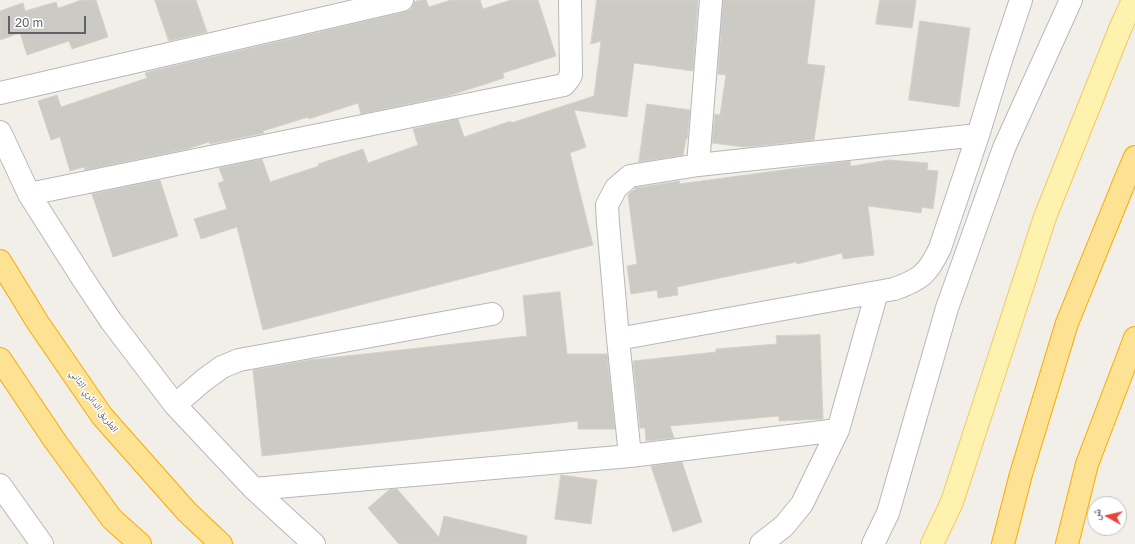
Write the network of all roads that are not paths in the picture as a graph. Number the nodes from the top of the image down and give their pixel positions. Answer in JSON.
{"nodes":[{"id":1,"x":402,"y":0,"type":"edge"},
{"id":2,"x":570,"y":0,"type":"edge"},
{"id":3,"x":711,"y":0,"type":"edge"},
{"id":4,"x":1021,"y":0,"type":"edge"},
{"id":5,"x":1071,"y":0,"type":"edge"},
{"id":6,"x":1133,"y":0,"type":"edge"},
{"id":7,"x":0,"y":92,"type":"edge"},
{"id":8,"x":0,"y":132,"type":"edge"},
{"id":9,"x":978,"y":135,"type":"junction"},
{"id":10,"x":1135,"y":157,"type":"edge"},
{"id":11,"x":698,"y":165,"type":"junction"},
{"id":12,"x":29,"y":194,"type":"junction"},
{"id":13,"x":0,"y":261,"type":"edge"},
{"id":14,"x":877,"y":292,"type":"junction"},
{"id":15,"x":492,"y":314,"type":"dead end"},
{"id":16,"x":1135,"y":338,"type":"edge"},
{"id":17,"x":618,"y":339,"type":"junction"},
{"id":18,"x":0,"y":359,"type":"edge"},
{"id":19,"x":175,"y":405,"type":"junction"},
{"id":20,"x":838,"y":430,"type":"junction"},
{"id":21,"x":630,"y":456,"type":"junction"},
{"id":22,"x":0,"y":485,"type":"edge"},
{"id":23,"x":254,"y":489,"type":"junction"},
{"id":24,"x":112,"y":519,"type":"junction"},
{"id":25,"x":42,"y":544,"type":"edge"},
{"id":26,"x":130,"y":544,"type":"edge"},
{"id":27,"x":140,"y":544,"type":"edge"},
{"id":28,"x":221,"y":544,"type":"edge"},
{"id":29,"x":314,"y":544,"type":"edge"},
{"id":30,"x":761,"y":544,"type":"edge"},
{"id":31,"x":873,"y":544,"type":"edge"},
{"id":32,"x":932,"y":544,"type":"edge"},
{"id":33,"x":1003,"y":544,"type":"edge"},
{"id":34,"x":1067,"y":544,"type":"edge"}],
"edges":[{"from":1,"to":7,"type":"street"},
{"from":2,"to":12,"type":"street"},
{"from":3,"to":11,"type":"street"},
{"from":4,"to":9,"type":"street"},
{"from":5,"to":31,"type":"street"},
{"from":6,"to":32,"type":"main road"},
{"from":8,"to":12,"type":"street"},
{"from":9,"to":11,"type":"street"},
{"from":9,"to":14,"type":"street"},
{"from":10,"to":33,"type":"highway"},
{"from":11,"to":17,"type":"street"},
{"from":12,"to":19,"type":"street"},
{"from":13,"to":28,"type":"highway","name":"الطريق الدائري الثاني"},
{"from":14,"to":17,"type":"street"},
{"from":14,"to":20,"type":"street"},
{"from":15,"to":19,"type":"street"},
{"from":16,"to":34,"type":"highway"},
{"from":17,"to":21,"type":"street"},
{"from":18,"to":24,"type":"highway"},
{"from":19,"to":23,"type":"street"},
{"from":20,"to":21,"type":"street"},
{"from":20,"to":30,"type":"street"},
{"from":21,"to":23,"type":"street"},
{"from":22,"to":25,"type":"street"},
{"from":23,"to":29,"type":"street"},
{"from":24,"to":26,"type":"highway"},
{"from":24,"to":27,"type":"highway"}]}
